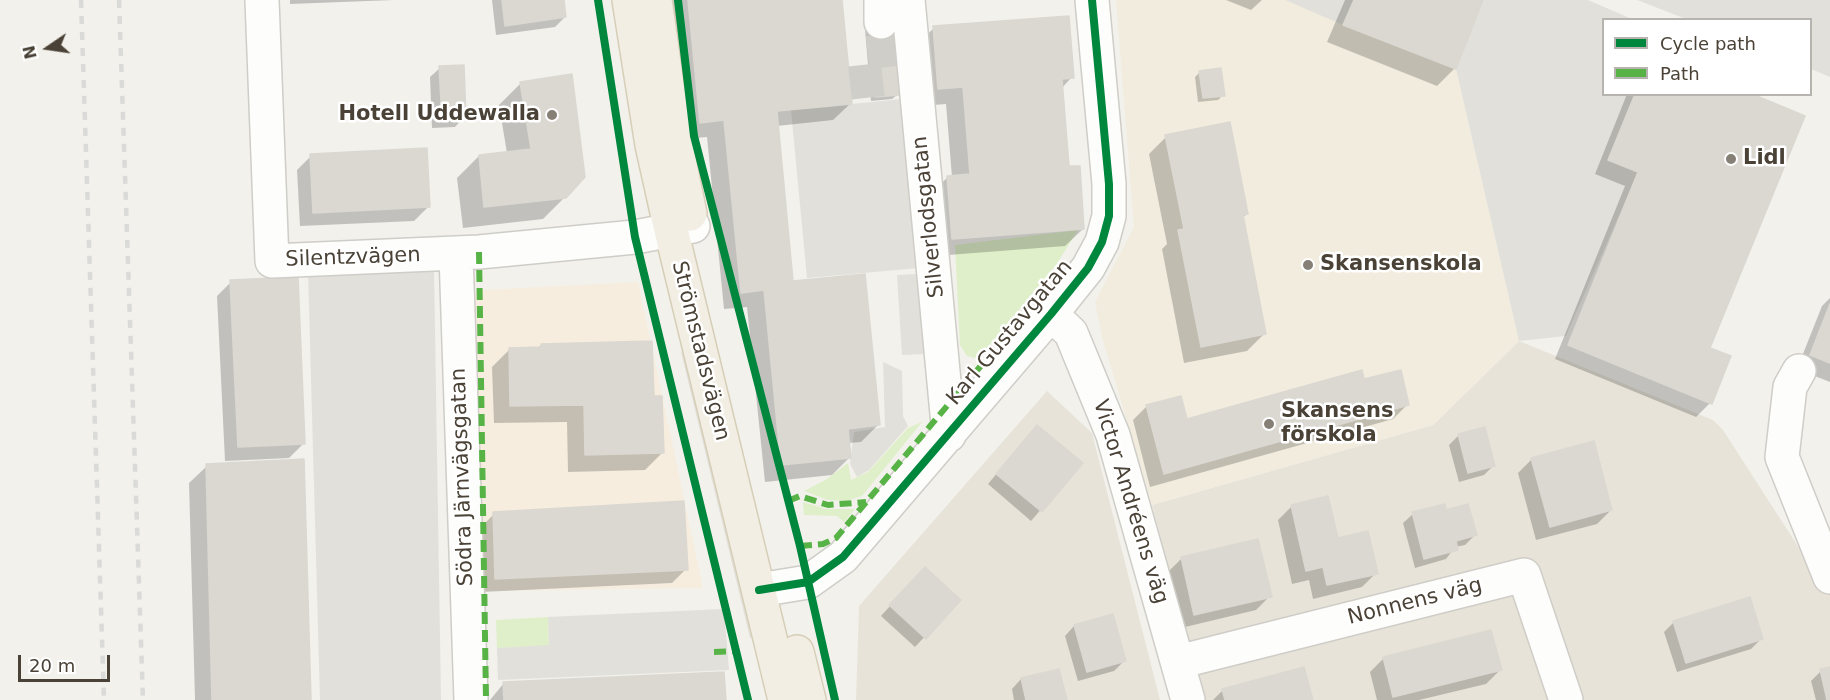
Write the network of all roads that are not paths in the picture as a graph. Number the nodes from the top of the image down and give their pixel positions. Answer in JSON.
{"nodes":[{"id":1,"x":262,"y":0,"type":"edge"},
{"id":2,"x":629,"y":0,"type":"edge"},
{"id":3,"x":655,"y":0,"type":"edge"},
{"id":4,"x":908,"y":0,"type":"edge"},
{"id":5,"x":1092,"y":0,"type":"edge"},
{"id":6,"x":682,"y":229,"type":"junction"},
{"id":7,"x":456,"y":254,"type":"junction"},
{"id":8,"x":1051,"y":314,"type":"junction"},
{"id":9,"x":1799,"y":371,"type":"dead end"},
{"id":10,"x":949,"y":435,"type":"junction"},
{"id":11,"x":1830,"y":577,"type":"edge"},
{"id":12,"x":770,"y":588,"type":"junction"},
{"id":13,"x":1178,"y":662,"type":"junction"},
{"id":14,"x":471,"y":700,"type":"edge"},
{"id":15,"x":786,"y":700,"type":"edge"},
{"id":16,"x":809,"y":700,"type":"edge"},
{"id":17,"x":1188,"y":700,"type":"edge"},
{"id":18,"x":1566,"y":700,"type":"edge"}],
"edges":[{"from":1,"to":7,"type":"street","name":"Silentzvägen"},
{"from":2,"to":6,"type":"main road","name":"Strömstadsvägen"},
{"from":3,"to":6,"type":"main road","name":"Strömstadsvägen"},
{"from":4,"to":10,"type":"street","name":"Silverlodsgatan"},
{"from":5,"to":8,"type":"street","name":"Karl Gustavgatan"},
{"from":6,"to":7,"type":"street","name":"Silentzvägen"},
{"from":6,"to":12,"type":"main road","name":"Strömstadsvägen"},
{"from":7,"to":14,"type":"street","name":"Södra Järnvägsgatan"},
{"from":8,"to":10,"type":"street","name":"Karl Gustavgatan"},
{"from":8,"to":13,"type":"street","name":"Victor Andréens väg"},
{"from":9,"to":11,"type":"street"},
{"from":10,"to":12,"type":"street","name":"Karl Gustavgatan"},
{"from":12,"to":15,"type":"main road","name":"Strömstadsvägen"},
{"from":12,"to":16,"type":"main road","name":"Strömstadsvägen"},
{"from":13,"to":17,"type":"street","name":"Victor Andréens väg"},
{"from":13,"to":18,"type":"street","name":"Nonnens väg"}]}
